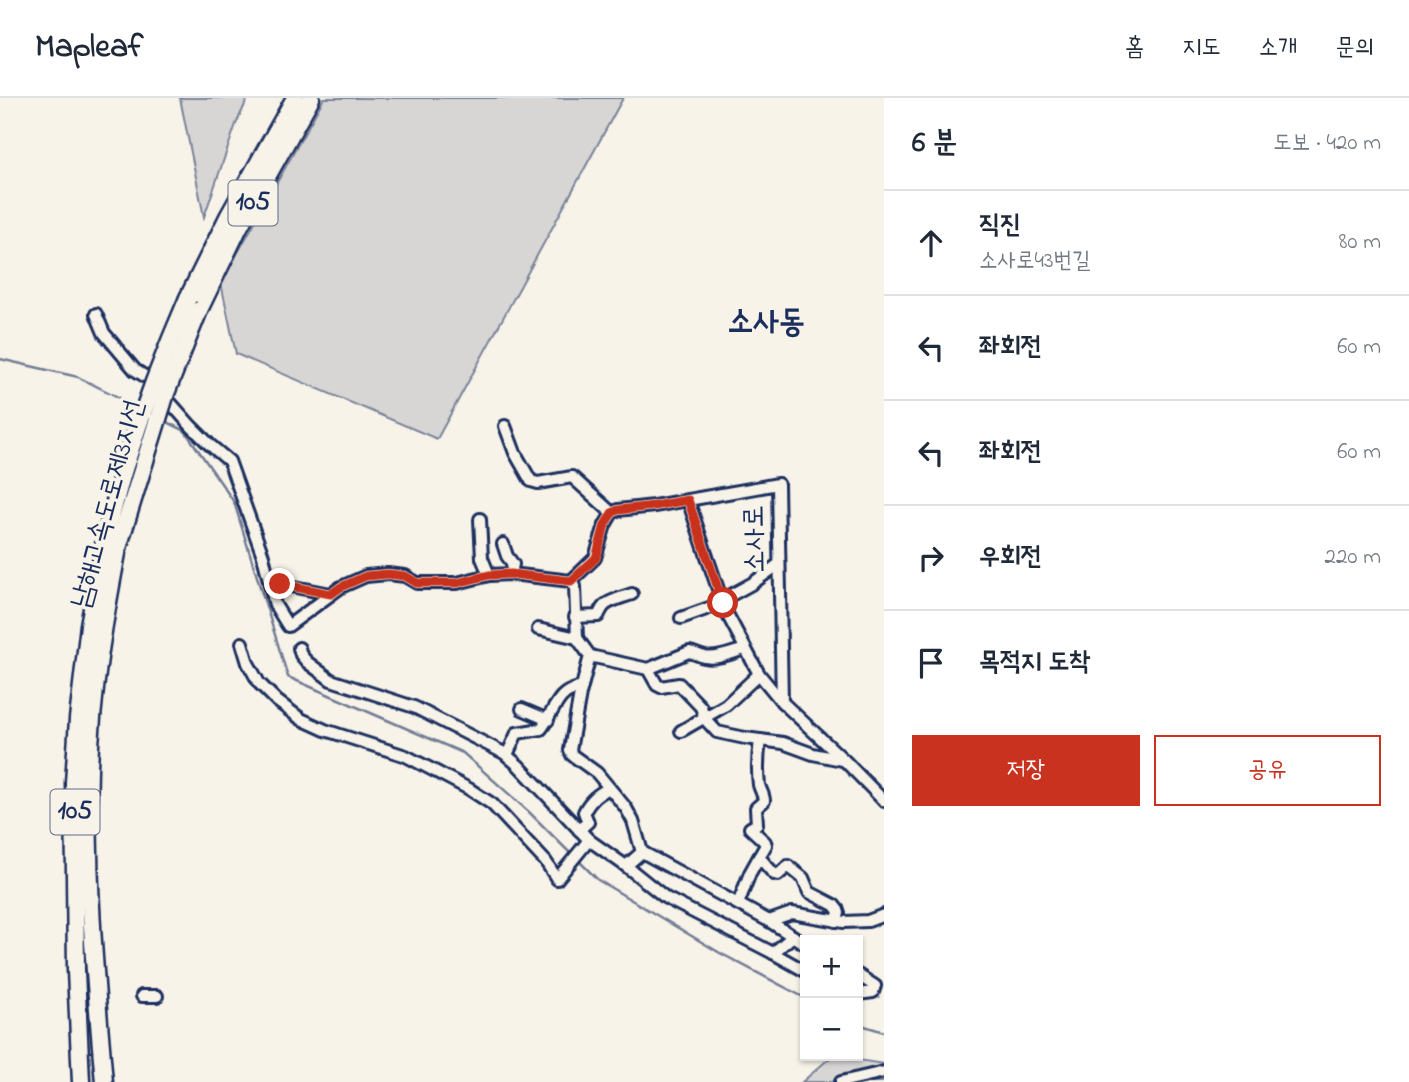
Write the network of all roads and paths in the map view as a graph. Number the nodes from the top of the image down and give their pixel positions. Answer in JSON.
{"nodes":[{"id":1,"x":295,"y":98,"type":"edge"},
{"id":2,"x":311,"y":98,"type":"edge"},
{"id":3,"x":194,"y":304,"type":"junction"},
{"id":4,"x":96,"y":314,"type":"dead end"},
{"id":5,"x":505,"y":426,"type":"dead end"},
{"id":6,"x":688,"y":500,"type":"junction"},
{"id":7,"x":612,"y":513,"type":"junction"},
{"id":8,"x":480,"y":519,"type":"dead end"},
{"id":9,"x":503,"y":544,"type":"dead end"},
{"id":10,"x":111,"y":546,"type":"junction"},
{"id":11,"x":779,"y":564,"type":"junction"},
{"id":12,"x":511,"y":574,"type":"junction"},
{"id":13,"x":489,"y":575,"type":"junction"},
{"id":14,"x":571,"y":581,"type":"junction"},
{"id":15,"x":270,"y":584,"type":"junction"},
{"id":16,"x":331,"y":594,"type":"junction"},
{"id":17,"x":632,"y":594,"type":"dead end"},
{"id":18,"x":722,"y":601,"type":"junction"},
{"id":19,"x":575,"y":617,"type":"junction"},
{"id":20,"x":681,"y":618,"type":"dead end"},
{"id":21,"x":538,"y":629,"type":"dead end"},
{"id":22,"x":577,"y":638,"type":"junction"},
{"id":23,"x":242,"y":643,"type":"dead end"},
{"id":24,"x":299,"y":648,"type":"dead end"},
{"id":25,"x":745,"y":649,"type":"junction"},
{"id":26,"x":590,"y":656,"type":"junction"},
{"id":27,"x":648,"y":669,"type":"junction"},
{"id":28,"x":759,"y":674,"type":"junction"},
{"id":29,"x":582,"y":687,"type":"junction"},
{"id":30,"x":782,"y":702,"type":"junction"},
{"id":31,"x":523,"y":709,"type":"dead end"},
{"id":32,"x":705,"y":719,"type":"junction"},
{"id":33,"x":548,"y":720,"type":"junction"},
{"id":34,"x":681,"y":731,"type":"dead end"},
{"id":35,"x":760,"y":740,"type":"junction"},
{"id":36,"x":507,"y":755,"type":"junction"},
{"id":37,"x":845,"y":761,"type":"junction"},
{"id":38,"x":609,"y":788,"type":"junction"},
{"id":39,"x":884,"y":801,"type":"edge"},
{"id":40,"x":579,"y":830,"type":"junction"},
{"id":41,"x":589,"y":840,"type":"junction"},
{"id":42,"x":642,"y":852,"type":"junction"},
{"id":43,"x":759,"y":857,"type":"junction"},
{"id":44,"x":626,"y":866,"type":"junction"},
{"id":45,"x":738,"y":904,"type":"junction"},
{"id":46,"x":884,"y":915,"type":"edge"},
{"id":47,"x":769,"y":921,"type":"junction"},
{"id":48,"x":836,"y":921,"type":"junction"},
{"id":49,"x":793,"y":936,"type":"junction"},
{"id":50,"x":800,"y":941,"type":"edge"},
{"id":51,"x":773,"y":953,"type":"junction"},
{"id":52,"x":800,"y":968,"type":"edge"},
{"id":53,"x":863,"y":978,"type":"edge"},
{"id":54,"x":863,"y":993,"type":"edge"},
{"id":55,"x":142,"y":996,"type":"dead end"},
{"id":56,"x":157,"y":996,"type":"dead end"},
{"id":57,"x":884,"y":1072,"type":"edge"},
{"id":58,"x":80,"y":1082,"type":"edge"},
{"id":59,"x":104,"y":1082,"type":"edge"},
{"id":60,"x":841,"y":1082,"type":"edge"}],
"edges":[{"from":1,"to":3,"type":"highway","name":"남해고속도로제3지선","number":"105"},
{"from":2,"to":3,"type":"highway","name":"남해고속도로제3지선","number":"105"},
{"from":3,"to":10,"type":"highway","name":"남해고속도로제3지선","number":"105","bridge":true},
{"from":4,"to":15,"type":"street"},
{"from":5,"to":7,"type":"street"},
{"from":6,"to":7,"type":"street"},
{"from":6,"to":11,"type":"street","name":"소사로"},
{"from":6,"to":18,"type":"street"},
{"from":7,"to":14,"type":"street"},
{"from":8,"to":13,"type":"street"},
{"from":9,"to":12,"type":"street"},
{"from":10,"to":58,"type":"highway","name":"남해고속도로제3지선","number":"105"},
{"from":10,"to":59,"type":"highway","name":"남해고속도로제3지선","number":"105"},
{"from":11,"to":18,"type":"street"},
{"from":11,"to":30,"type":"street","name":"소사로"},
{"from":12,"to":13,"type":"street"},
{"from":12,"to":14,"type":"street"},
{"from":13,"to":16,"type":"street"},
{"from":14,"to":19,"type":"street"},
{"from":15,"to":16,"type":"street"},
{"from":15,"to":16,"type":"street"},
{"from":17,"to":19,"type":"street"},
{"from":18,"to":20,"type":"street"},
{"from":18,"to":25,"type":"street"},
{"from":19,"to":22,"type":"street"},
{"from":21,"to":22,"type":"street"},
{"from":22,"to":26,"type":"street"},
{"from":23,"to":41,"type":"street"},
{"from":24,"to":36,"type":"street"},
{"from":25,"to":27,"type":"street"},
{"from":25,"to":28,"type":"street"},
{"from":26,"to":27,"type":"street"},
{"from":26,"to":29,"type":"street"},
{"from":27,"to":32,"type":"street"},
{"from":28,"to":30,"type":"street"},
{"from":28,"to":32,"type":"street"},
{"from":29,"to":33,"type":"street"},
{"from":29,"to":38,"type":"street"},
{"from":30,"to":37,"type":"street"},
{"from":31,"to":33,"type":"street"},
{"from":32,"to":34,"type":"street"},
{"from":32,"to":35,"type":"street"},
{"from":33,"to":36,"type":"street"},
{"from":35,"to":37,"type":"street"},
{"from":35,"to":43,"type":"street"},
{"from":36,"to":40,"type":"street"},
{"from":37,"to":39,"type":"street"},
{"from":38,"to":40,"type":"street"},
{"from":38,"to":42,"type":"street"},
{"from":40,"to":41,"type":"street"},
{"from":41,"to":44,"type":"street"},
{"from":42,"to":44,"type":"street"},
{"from":42,"to":45,"type":"street"},
{"from":43,"to":45,"type":"street"},
{"from":43,"to":48,"type":"street"},
{"from":44,"to":51,"type":"street"},
{"from":45,"to":47,"type":"street"},
{"from":46,"to":48,"type":"street"},
{"from":47,"to":48,"type":"street"},
{"from":47,"to":49,"type":"street"},
{"from":49,"to":50,"type":"street"},
{"from":49,"to":51,"type":"street"},
{"from":51,"to":52,"type":"street"},
{"from":53,"to":54,"type":"street"},
{"from":55,"to":56,"type":"street"},
{"from":57,"to":60,"type":"street"}]}
